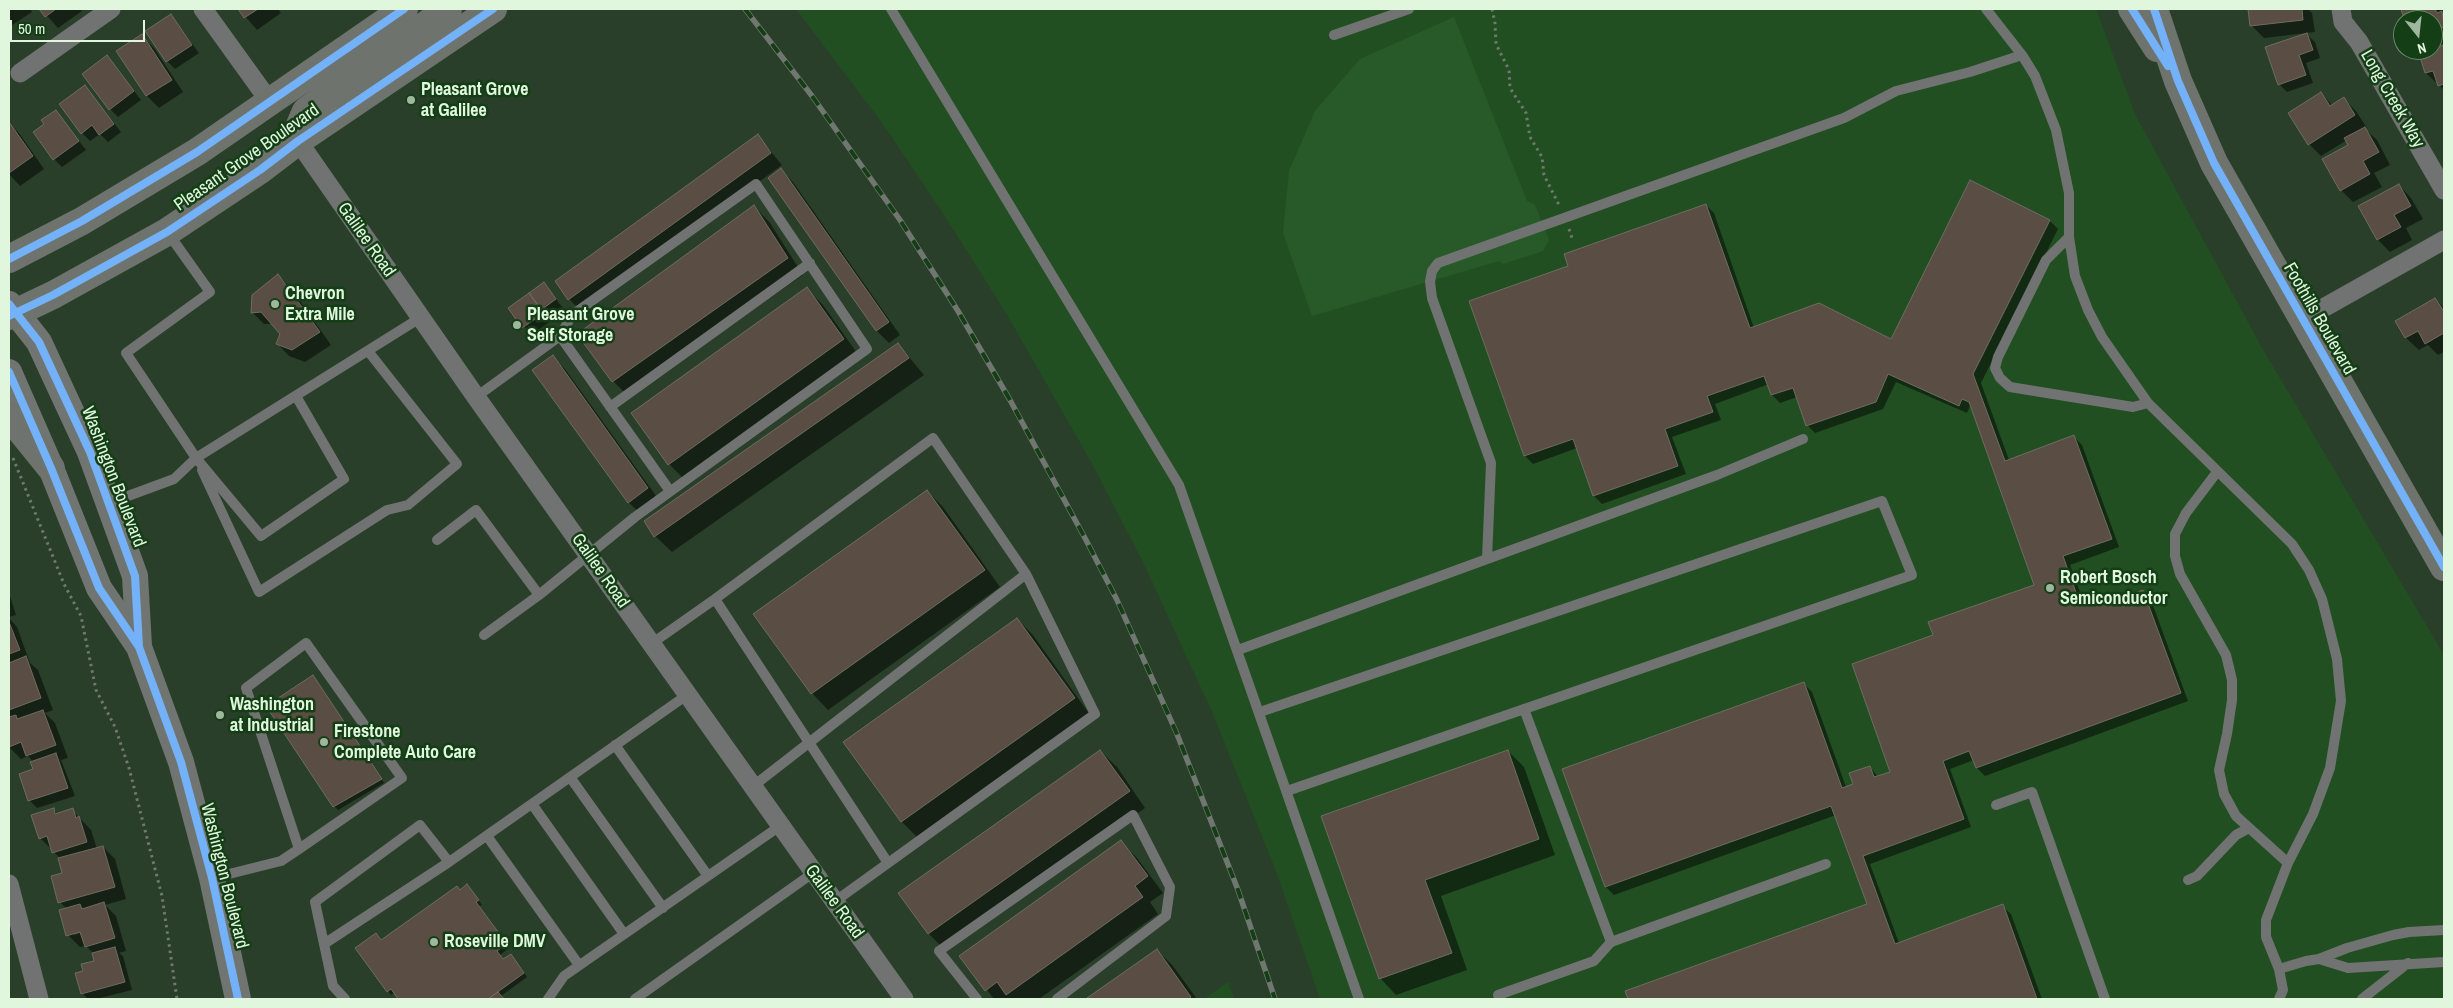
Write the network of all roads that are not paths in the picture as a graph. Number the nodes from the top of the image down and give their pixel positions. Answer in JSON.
{"nodes":[{"id":1,"x":111,"y":9,"type":"edge"},
{"id":2,"x":202,"y":9,"type":"edge"},
{"id":3,"x":404,"y":9,"type":"edge"},
{"id":4,"x":448,"y":9,"type":"edge"},
{"id":5,"x":493,"y":9,"type":"edge"},
{"id":6,"x":891,"y":9,"type":"edge"},
{"id":7,"x":1409,"y":9,"type":"edge"},
{"id":8,"x":1986,"y":9,"type":"edge"},
{"id":9,"x":2132,"y":9,"type":"edge"},
{"id":10,"x":2154,"y":9,"type":"edge"},
{"id":11,"x":2341,"y":9,"type":"edge"},
{"id":12,"x":1334,"y":35,"type":"dead end"},
{"id":13,"x":2022,"y":54,"type":"junction"},
{"id":14,"x":20,"y":73,"type":"dead end"},
{"id":15,"x":2178,"y":81,"type":"junction"},
{"id":16,"x":270,"y":102,"type":"junction"},
{"id":17,"x":298,"y":141,"type":"junction"},
{"id":18,"x":2444,"y":190,"type":"edge"},
{"id":19,"x":167,"y":232,"type":"junction"},
{"id":20,"x":2069,"y":237,"type":"junction"},
{"id":21,"x":2444,"y":240,"type":"edge"},
{"id":22,"x":9,"y":259,"type":"edge"},
{"id":23,"x":810,"y":263,"type":"junction"},
{"id":24,"x":11,"y":311,"type":"edge"},
{"id":25,"x":420,"y":318,"type":"junction"},
{"id":26,"x":2302,"y":320,"type":"junction"},
{"id":27,"x":560,"y":336,"type":"junction"},
{"id":28,"x":368,"y":351,"type":"junction"},
{"id":29,"x":9,"y":372,"type":"edge"},
{"id":30,"x":296,"y":396,"type":"junction"},
{"id":31,"x":476,"y":397,"type":"junction"},
{"id":32,"x":2148,"y":403,"type":"junction"},
{"id":33,"x":610,"y":407,"type":"junction"},
{"id":34,"x":9,"y":416,"type":"edge"},
{"id":35,"x":1803,"y":439,"type":"dead end"},
{"id":36,"x":196,"y":458,"type":"junction"},
{"id":37,"x":51,"y":468,"type":"junction"},
{"id":38,"x":2217,"y":472,"type":"junction"},
{"id":39,"x":670,"y":491,"type":"junction"},
{"id":40,"x":109,"y":503,"type":"junction"},
{"id":41,"x":437,"y":540,"type":"dead end"},
{"id":42,"x":589,"y":555,"type":"junction"},
{"id":43,"x":1487,"y":559,"type":"junction"},
{"id":44,"x":2444,"y":567,"type":"edge"},
{"id":45,"x":1026,"y":574,"type":"junction"},
{"id":46,"x":538,"y":595,"type":"junction"},
{"id":47,"x":716,"y":599,"type":"junction"},
{"id":48,"x":484,"y":635,"type":"dead end"},
{"id":49,"x":651,"y":644,"type":"junction"},
{"id":50,"x":139,"y":647,"type":"junction"},
{"id":51,"x":1238,"y":650,"type":"junction"},
{"id":52,"x":687,"y":695,"type":"junction"},
{"id":53,"x":1524,"y":709,"type":"junction"},
{"id":54,"x":1260,"y":712,"type":"junction"},
{"id":55,"x":808,"y":743,"type":"junction"},
{"id":56,"x":615,"y":745,"type":"junction"},
{"id":57,"x":570,"y":777,"type":"junction"},
{"id":58,"x":752,"y":787,"type":"junction"},
{"id":59,"x":1287,"y":791,"type":"junction"},
{"id":60,"x":532,"y":804,"type":"junction"},
{"id":61,"x":1996,"y":805,"type":"dead end"},
{"id":62,"x":780,"y":826,"type":"junction"},
{"id":63,"x":2249,"y":828,"type":"junction"},
{"id":64,"x":487,"y":836,"type":"junction"},
{"id":65,"x":299,"y":849,"type":"junction"},
{"id":66,"x":449,"y":862,"type":"junction"},
{"id":67,"x":888,"y":863,"type":"junction"},
{"id":68,"x":2288,"y":863,"type":"junction"},
{"id":69,"x":1826,"y":864,"type":"dead end"},
{"id":70,"x":813,"y":873,"type":"junction"},
{"id":71,"x":708,"y":876,"type":"junction"},
{"id":72,"x":212,"y":878,"type":"junction"},
{"id":73,"x":2188,"y":880,"type":"dead end"},
{"id":74,"x":9,"y":884,"type":"edge"},
{"id":75,"x":834,"y":902,"type":"junction"},
{"id":76,"x":663,"y":908,"type":"junction"},
{"id":77,"x":2444,"y":930,"type":"edge"},
{"id":78,"x":624,"y":934,"type":"junction"},
{"id":79,"x":1611,"y":942,"type":"junction"},
{"id":80,"x":324,"y":944,"type":"junction"},
{"id":81,"x":2320,"y":959,"type":"junction"},
{"id":82,"x":2444,"y":962,"type":"edge"},
{"id":83,"x":2408,"y":963,"type":"junction"},
{"id":84,"x":579,"y":966,"type":"junction"},
{"id":85,"x":2279,"y":969,"type":"junction"},
{"id":86,"x":1498,"y":995,"type":"dead end"},
{"id":87,"x":39,"y":999,"type":"edge"},
{"id":88,"x":238,"y":999,"type":"edge"},
{"id":89,"x":345,"y":999,"type":"edge"},
{"id":90,"x":548,"y":999,"type":"edge"},
{"id":91,"x":635,"y":999,"type":"edge"},
{"id":92,"x":904,"y":999,"type":"edge"},
{"id":93,"x":977,"y":999,"type":"edge"},
{"id":94,"x":1057,"y":999,"type":"edge"},
{"id":95,"x":1359,"y":999,"type":"edge"},
{"id":96,"x":2106,"y":999,"type":"edge"},
{"id":97,"x":2279,"y":999,"type":"edge"},
{"id":98,"x":2362,"y":999,"type":"edge"}],
"edges":[{"from":1,"to":14,"type":"street"},
{"from":2,"to":16,"type":"street"},
{"from":3,"to":16,"type":"main road","name":"Pleasant Grove Boulevard"},
{"from":4,"to":17,"type":"main road"},
{"from":5,"to":17,"type":"main road","name":"Pleasant Grove Boulevard"},
{"from":6,"to":51,"type":"lane"},
{"from":7,"to":12,"type":"lane"},
{"from":8,"to":13,"type":"lane"},
{"from":9,"to":15,"type":"main road","name":"Foothills Boulevard"},
{"from":10,"to":15,"type":"main road","name":"Foothills Boulevard"},
{"from":11,"to":18,"type":"street","name":"Long Creek Way"},
{"from":13,"to":20,"type":"lane"},
{"from":13,"to":43,"type":"lane"},
{"from":15,"to":26,"type":"main road","name":"Foothills Boulevard"},
{"from":16,"to":22,"type":"main road","name":"Pleasant Grove Boulevard"},
{"from":17,"to":19,"type":"main road","name":"Pleasant Grove Boulevard"},
{"from":17,"to":25,"type":"street","name":"Galilee Road"},
{"from":19,"to":24,"type":"main road","name":"Pleasant Grove Boulevard"},
{"from":19,"to":36,"type":"lane"},
{"from":20,"to":32,"type":"lane"},
{"from":20,"to":32,"type":"lane"},
{"from":21,"to":26,"type":"street"},
{"from":23,"to":27,"type":"lane"},
{"from":23,"to":33,"type":"lane"},
{"from":23,"to":39,"type":"lane"},
{"from":24,"to":40,"type":"main road","name":"Washington Boulevard"},
{"from":25,"to":28,"type":"lane"},
{"from":25,"to":31,"type":"street","name":"Galilee Road"},
{"from":26,"to":44,"type":"main road","name":"Foothills Boulevard"},
{"from":27,"to":31,"type":"lane"},
{"from":27,"to":33,"type":"lane"},
{"from":28,"to":30,"type":"lane"},
{"from":28,"to":36,"type":"lane"},
{"from":29,"to":37,"type":"main road","name":"Washington Boulevard"},
{"from":30,"to":36,"type":"lane"},
{"from":30,"to":36,"type":"lane"},
{"from":31,"to":42,"type":"street","name":"Galilee Road"},
{"from":32,"to":38,"type":"lane"},
{"from":33,"to":39,"type":"lane"},
{"from":34,"to":37,"type":"main road"},
{"from":35,"to":43,"type":"lane"},
{"from":36,"to":40,"type":"lane"},
{"from":37,"to":50,"type":"main road","name":"Washington Boulevard"},
{"from":38,"to":63,"type":"lane"},
{"from":38,"to":68,"type":"lane"},
{"from":39,"to":42,"type":"lane"},
{"from":40,"to":50,"type":"main road","name":"Washington Boulevard"},
{"from":41,"to":46,"type":"lane"},
{"from":42,"to":46,"type":"lane"},
{"from":42,"to":49,"type":"street","name":"Galilee Road"},
{"from":43,"to":51,"type":"lane"},
{"from":45,"to":47,"type":"lane"},
{"from":45,"to":55,"type":"lane"},
{"from":45,"to":67,"type":"lane"},
{"from":46,"to":48,"type":"lane"},
{"from":47,"to":49,"type":"lane"},
{"from":47,"to":55,"type":"lane"},
{"from":49,"to":52,"type":"street","name":"Galilee Road"},
{"from":50,"to":72,"type":"main road","name":"Washington Boulevard"},
{"from":51,"to":54,"type":"lane"},
{"from":52,"to":56,"type":"lane"},
{"from":52,"to":58,"type":"street","name":"Galilee Road"},
{"from":53,"to":54,"type":"lane"},
{"from":53,"to":59,"type":"lane"},
{"from":53,"to":79,"type":"lane"},
{"from":54,"to":59,"type":"lane"},
{"from":55,"to":58,"type":"lane"},
{"from":55,"to":67,"type":"lane"},
{"from":56,"to":57,"type":"lane"},
{"from":56,"to":71,"type":"lane"},
{"from":57,"to":60,"type":"lane"},
{"from":57,"to":76,"type":"lane"},
{"from":58,"to":62,"type":"street","name":"Galilee Road"},
{"from":59,"to":95,"type":"lane"},
{"from":60,"to":64,"type":"lane"},
{"from":60,"to":78,"type":"lane"},
{"from":61,"to":96,"type":"lane"},
{"from":62,"to":70,"type":"street","name":"Galilee Road"},
{"from":62,"to":71,"type":"lane"},
{"from":63,"to":68,"type":"lane"},
{"from":63,"to":73,"type":"lane"},
{"from":64,"to":66,"type":"lane"},
{"from":64,"to":84,"type":"lane"},
{"from":65,"to":65,"type":"lane"},
{"from":65,"to":72,"type":"lane"},
{"from":66,"to":80,"type":"lane"},
{"from":66,"to":80,"type":"lane"},
{"from":67,"to":75,"type":"lane"},
{"from":68,"to":85,"type":"lane"},
{"from":69,"to":79,"type":"lane"},
{"from":70,"to":75,"type":"street","name":"Galilee Road"},
{"from":70,"to":91,"type":"lane"},
{"from":71,"to":76,"type":"lane"},
{"from":72,"to":88,"type":"main road","name":"Washington Boulevard"},
{"from":74,"to":87,"type":"street"},
{"from":75,"to":92,"type":"street","name":"Galilee Road"},
{"from":76,"to":78,"type":"lane"},
{"from":77,"to":81,"type":"lane"},
{"from":78,"to":84,"type":"lane"},
{"from":79,"to":86,"type":"lane"},
{"from":80,"to":89,"type":"lane"},
{"from":81,"to":83,"type":"lane"},
{"from":81,"to":85,"type":"lane"},
{"from":82,"to":83,"type":"lane"},
{"from":83,"to":98,"type":"lane"},
{"from":84,"to":90,"type":"lane"},
{"from":85,"to":97,"type":"lane"},
{"from":93,"to":94,"type":"lane"}]}
